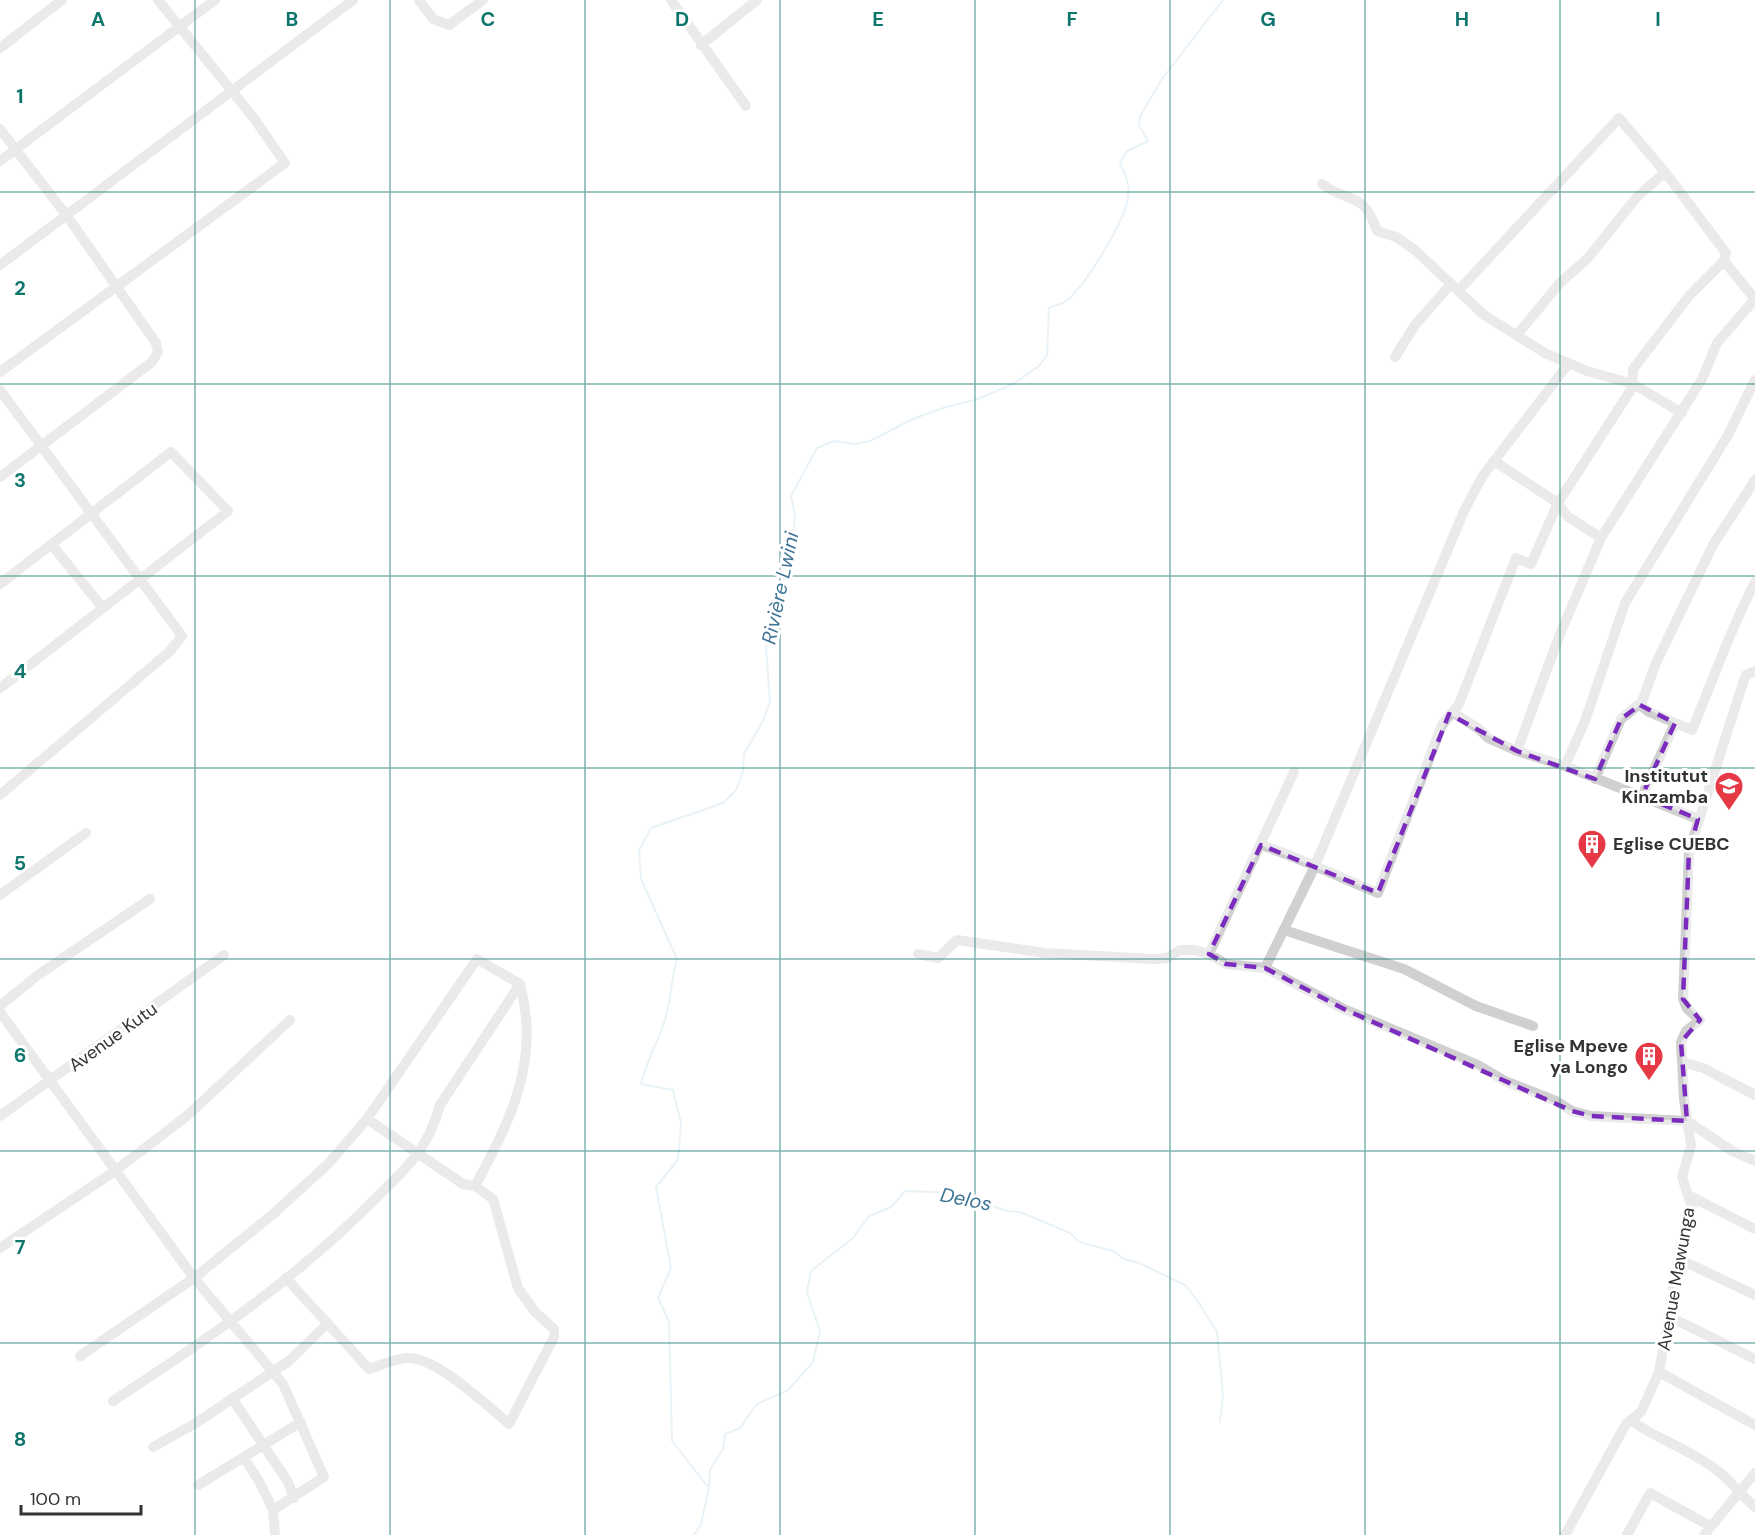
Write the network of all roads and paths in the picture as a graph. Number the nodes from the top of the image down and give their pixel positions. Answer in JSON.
{"nodes":[{"id":1,"x":62,"y":0,"type":"edge"},
{"id":2,"x":158,"y":0,"type":"edge"},
{"id":3,"x":215,"y":0,"type":"edge"},
{"id":4,"x":352,"y":0,"type":"edge"},
{"id":5,"x":419,"y":0,"type":"edge"},
{"id":6,"x":483,"y":0,"type":"edge"},
{"id":7,"x":670,"y":0,"type":"edge"},
{"id":8,"x":757,"y":0,"type":"edge"},
{"id":9,"x":178,"y":27,"type":"junction"},
{"id":10,"x":701,"y":45,"type":"junction"},
{"id":11,"x":0,"y":48,"type":"edge"},
{"id":12,"x":230,"y":91,"type":"junction"},
{"id":13,"x":746,"y":106,"type":"dead end"},
{"id":14,"x":0,"y":129,"type":"edge"},
{"id":15,"x":16,"y":149,"type":"junction"},
{"id":16,"x":0,"y":161,"type":"edge"},
{"id":17,"x":1665,"y":172,"type":"junction"},
{"id":18,"x":1322,"y":184,"type":"dead end"},
{"id":19,"x":67,"y":216,"type":"junction"},
{"id":20,"x":1724,"y":261,"type":"junction"},
{"id":21,"x":0,"y":265,"type":"edge"},
{"id":22,"x":117,"y":286,"type":"junction"},
{"id":23,"x":1454,"y":288,"type":"junction"},
{"id":24,"x":1755,"y":299,"type":"edge"},
{"id":25,"x":1517,"y":335,"type":"junction"},
{"id":26,"x":1395,"y":357,"type":"dead end"},
{"id":27,"x":1569,"y":363,"type":"junction"},
{"id":28,"x":0,"y":372,"type":"edge"},
{"id":29,"x":1755,"y":380,"type":"edge"},
{"id":30,"x":1633,"y":384,"type":"junction"},
{"id":31,"x":0,"y":390,"type":"edge"},
{"id":32,"x":1683,"y":413,"type":"junction"},
{"id":33,"x":42,"y":445,"type":"junction"},
{"id":34,"x":1494,"y":461,"type":"junction"},
{"id":35,"x":0,"y":477,"type":"edge"},
{"id":36,"x":1755,"y":480,"type":"edge"},
{"id":37,"x":1558,"y":503,"type":"junction"},
{"id":38,"x":91,"y":512,"type":"junction"},
{"id":39,"x":1601,"y":538,"type":"junction"},
{"id":40,"x":52,"y":544,"type":"junction"},
{"id":41,"x":141,"y":577,"type":"junction"},
{"id":42,"x":1755,"y":582,"type":"edge"},
{"id":43,"x":0,"y":584,"type":"edge"},
{"id":44,"x":102,"y":607,"type":"junction"},
{"id":45,"x":1755,"y":671,"type":"edge"},
{"id":46,"x":0,"y":688,"type":"edge"},
{"id":47,"x":1640,"y":705,"type":"junction"},
{"id":48,"x":1454,"y":713,"type":"junction"},
{"id":49,"x":1675,"y":723,"type":"junction"},
{"id":50,"x":1517,"y":751,"type":"junction"},
{"id":51,"x":1565,"y":766,"type":"junction"},
{"id":52,"x":1294,"y":772,"type":"dead end"},
{"id":53,"x":1595,"y":779,"type":"junction"},
{"id":54,"x":0,"y":795,"type":"edge"},
{"id":55,"x":1642,"y":796,"type":"junction"},
{"id":56,"x":1698,"y":819,"type":"junction"},
{"id":57,"x":86,"y":833,"type":"dead end"},
{"id":58,"x":1261,"y":845,"type":"junction"},
{"id":59,"x":1314,"y":868,"type":"junction"},
{"id":60,"x":0,"y":896,"type":"edge"},
{"id":61,"x":150,"y":899,"type":"dead end"},
{"id":62,"x":1284,"y":930,"type":"junction"},
{"id":63,"x":918,"y":954,"type":"dead end"},
{"id":64,"x":1209,"y":954,"type":"junction"},
{"id":65,"x":224,"y":955,"type":"dead end"},
{"id":66,"x":1265,"y":968,"type":"junction"},
{"id":67,"x":520,"y":984,"type":"junction"},
{"id":68,"x":0,"y":1006,"type":"edge"},
{"id":69,"x":0,"y":1012,"type":"edge"},
{"id":70,"x":290,"y":1020,"type":"dead end"},
{"id":71,"x":1533,"y":1026,"type":"dead end"},
{"id":72,"x":1683,"y":1062,"type":"junction"},
{"id":73,"x":50,"y":1083,"type":"junction"},
{"id":74,"x":1755,"y":1095,"type":"edge"},
{"id":75,"x":0,"y":1116,"type":"edge"},
{"id":76,"x":366,"y":1119,"type":"junction"},
{"id":77,"x":1687,"y":1121,"type":"junction"},
{"id":78,"x":418,"y":1154,"type":"junction"},
{"id":79,"x":1755,"y":1161,"type":"edge"},
{"id":80,"x":115,"y":1171,"type":"junction"},
{"id":81,"x":475,"y":1186,"type":"junction"},
{"id":82,"x":1688,"y":1195,"type":"junction"},
{"id":83,"x":1755,"y":1229,"type":"edge"},
{"id":84,"x":0,"y":1248,"type":"edge"},
{"id":85,"x":1679,"y":1259,"type":"junction"},
{"id":86,"x":194,"y":1278,"type":"junction"},
{"id":87,"x":286,"y":1278,"type":"junction"},
{"id":88,"x":1755,"y":1295,"type":"edge"},
{"id":89,"x":1670,"y":1317,"type":"junction"},
{"id":90,"x":230,"y":1323,"type":"junction"},
{"id":91,"x":328,"y":1323,"type":"junction"},
{"id":92,"x":80,"y":1356,"type":"dead end"},
{"id":93,"x":1755,"y":1359,"type":"edge"},
{"id":94,"x":272,"y":1372,"type":"junction"},
{"id":95,"x":1659,"y":1372,"type":"junction"},
{"id":96,"x":232,"y":1398,"type":"junction"},
{"id":97,"x":113,"y":1401,"type":"dead end"},
{"id":98,"x":1630,"y":1420,"type":"junction"},
{"id":99,"x":301,"y":1422,"type":"junction"},
{"id":100,"x":1755,"y":1425,"type":"edge"},
{"id":101,"x":265,"y":1445,"type":"junction"},
{"id":102,"x":153,"y":1447,"type":"dead end"},
{"id":103,"x":244,"y":1458,"type":"junction"},
{"id":104,"x":1755,"y":1473,"type":"edge"},
{"id":105,"x":198,"y":1485,"type":"dead end"},
{"id":106,"x":1738,"y":1493,"type":"junction"},
{"id":107,"x":294,"y":1498,"type":"junction"},
{"id":108,"x":1755,"y":1507,"type":"edge"},
{"id":109,"x":273,"y":1510,"type":"junction"},
{"id":110,"x":1707,"y":1531,"type":"edge"},
{"id":111,"x":275,"y":1535,"type":"edge"},
{"id":112,"x":1565,"y":1535,"type":"edge"},
{"id":113,"x":1627,"y":1535,"type":"edge"}],
"edges":[{"from":1,"to":11,"type":"street"},
{"from":2,"to":9,"type":"street"},
{"from":3,"to":9,"type":"street"},
{"from":4,"to":12,"type":"street"},
{"from":5,"to":6,"type":"street"},
{"from":7,"to":10,"type":"street"},
{"from":8,"to":10,"type":"street"},
{"from":9,"to":12,"type":"street"},
{"from":9,"to":15,"type":"street"},
{"from":10,"to":13,"type":"street"},
{"from":12,"to":19,"type":"street"},
{"from":12,"to":22,"type":"street"},
{"from":14,"to":15,"type":"street"},
{"from":15,"to":16,"type":"street"},
{"from":15,"to":19,"type":"street"},
{"from":17,"to":20,"type":"street"},
{"from":17,"to":23,"type":"street"},
{"from":17,"to":25,"type":"street"},
{"from":18,"to":23,"type":"street"},
{"from":19,"to":21,"type":"street"},
{"from":19,"to":22,"type":"street"},
{"from":20,"to":24,"type":"street"},
{"from":20,"to":30,"type":"street"},
{"from":22,"to":28,"type":"street"},
{"from":22,"to":33,"type":"street"},
{"from":23,"to":25,"type":"street"},
{"from":23,"to":26,"type":"street"},
{"from":24,"to":32,"type":"street"},
{"from":25,"to":27,"type":"street"},
{"from":27,"to":30,"type":"street"},
{"from":27,"to":34,"type":"street"},
{"from":29,"to":51,"type":"street"},
{"from":30,"to":32,"type":"street"},
{"from":30,"to":37,"type":"street"},
{"from":31,"to":33,"type":"street"},
{"from":32,"to":39,"type":"street"},
{"from":33,"to":35,"type":"street"},
{"from":33,"to":38,"type":"street"},
{"from":34,"to":37,"type":"street"},
{"from":34,"to":59,"type":"street"},
{"from":36,"to":47,"type":"street"},
{"from":37,"to":39,"type":"street"},
{"from":37,"to":48,"type":"street"},
{"from":38,"to":40,"type":"street"},
{"from":38,"to":41,"type":"street"},
{"from":38,"to":41,"type":"street"},
{"from":39,"to":50,"type":"street"},
{"from":40,"to":43,"type":"street"},
{"from":40,"to":44,"type":"street"},
{"from":41,"to":44,"type":"street"},
{"from":41,"to":54,"type":"street"},
{"from":42,"to":49,"type":"street"},
{"from":44,"to":46,"type":"street"},
{"from":45,"to":56,"type":"street","name":"Avenue Mawunga"},
{"from":47,"to":49,"type":"street"},
{"from":47,"to":53,"type":"street"},
{"from":48,"to":50,"type":"street"},
{"from":48,"to":59,"type":"street"},
{"from":49,"to":55,"type":"street"},
{"from":50,"to":51,"type":"street"},
{"from":51,"to":53,"type":"street"},
{"from":52,"to":58,"type":"street"},
{"from":53,"to":55,"type":"street"},
{"from":55,"to":56,"type":"street"},
{"from":56,"to":72,"type":"street","name":"Avenue Mawunga"},
{"from":57,"to":60,"type":"street"},
{"from":58,"to":59,"type":"street"},
{"from":58,"to":64,"type":"street"},
{"from":59,"to":62,"type":"street"},
{"from":61,"to":68,"type":"street"},
{"from":62,"to":66,"type":"street"},
{"from":62,"to":71,"type":"street"},
{"from":63,"to":64,"type":"street"},
{"from":64,"to":66,"type":"street"},
{"from":65,"to":73,"type":"street","name":"Avenue Kutu"},
{"from":66,"to":77,"type":"street"},
{"from":67,"to":76,"type":"street"},
{"from":67,"to":78,"type":"street"},
{"from":67,"to":81,"type":"street"},
{"from":69,"to":73,"type":"street"},
{"from":70,"to":80,"type":"street"},
{"from":72,"to":74,"type":"street"},
{"from":72,"to":77,"type":"street","name":"Avenue Mawunga"},
{"from":73,"to":75,"type":"street","name":"Avenue Kutu"},
{"from":73,"to":80,"type":"street"},
{"from":76,"to":78,"type":"street"},
{"from":76,"to":86,"type":"street"},
{"from":77,"to":79,"type":"street"},
{"from":77,"to":82,"type":"street","name":"Avenue Mawunga"},
{"from":78,"to":81,"type":"street"},
{"from":78,"to":87,"type":"street"},
{"from":80,"to":84,"type":"street"},
{"from":80,"to":86,"type":"street"},
{"from":81,"to":91,"type":"street"},
{"from":82,"to":83,"type":"street"},
{"from":82,"to":85,"type":"street","name":"Avenue Mawunga"},
{"from":85,"to":88,"type":"street"},
{"from":85,"to":89,"type":"street","name":"Avenue Mawunga"},
{"from":86,"to":90,"type":"street"},
{"from":86,"to":92,"type":"street"},
{"from":87,"to":90,"type":"street"},
{"from":87,"to":91,"type":"street"},
{"from":89,"to":93,"type":"street"},
{"from":89,"to":95,"type":"street","name":"Avenue Mawunga"},
{"from":90,"to":94,"type":"street"},
{"from":90,"to":97,"type":"street"},
{"from":91,"to":94,"type":"street"},
{"from":94,"to":96,"type":"street"},
{"from":94,"to":99,"type":"street"},
{"from":95,"to":98,"type":"street","name":"Avenue Mawunga"},
{"from":95,"to":100,"type":"street"},
{"from":96,"to":101,"type":"street"},
{"from":96,"to":102,"type":"street"},
{"from":98,"to":106,"type":"street"},
{"from":98,"to":112,"type":"street","name":"Avenue Mawunga"},
{"from":99,"to":101,"type":"street"},
{"from":99,"to":107,"type":"street"},
{"from":101,"to":103,"type":"street"},
{"from":101,"to":107,"type":"street"},
{"from":103,"to":105,"type":"street"},
{"from":103,"to":109,"type":"street"},
{"from":104,"to":106,"type":"street"},
{"from":106,"to":108,"type":"street"},
{"from":106,"to":110,"type":"street"},
{"from":107,"to":109,"type":"street"},
{"from":109,"to":111,"type":"street"},
{"from":110,"to":113,"type":"street"}]}
